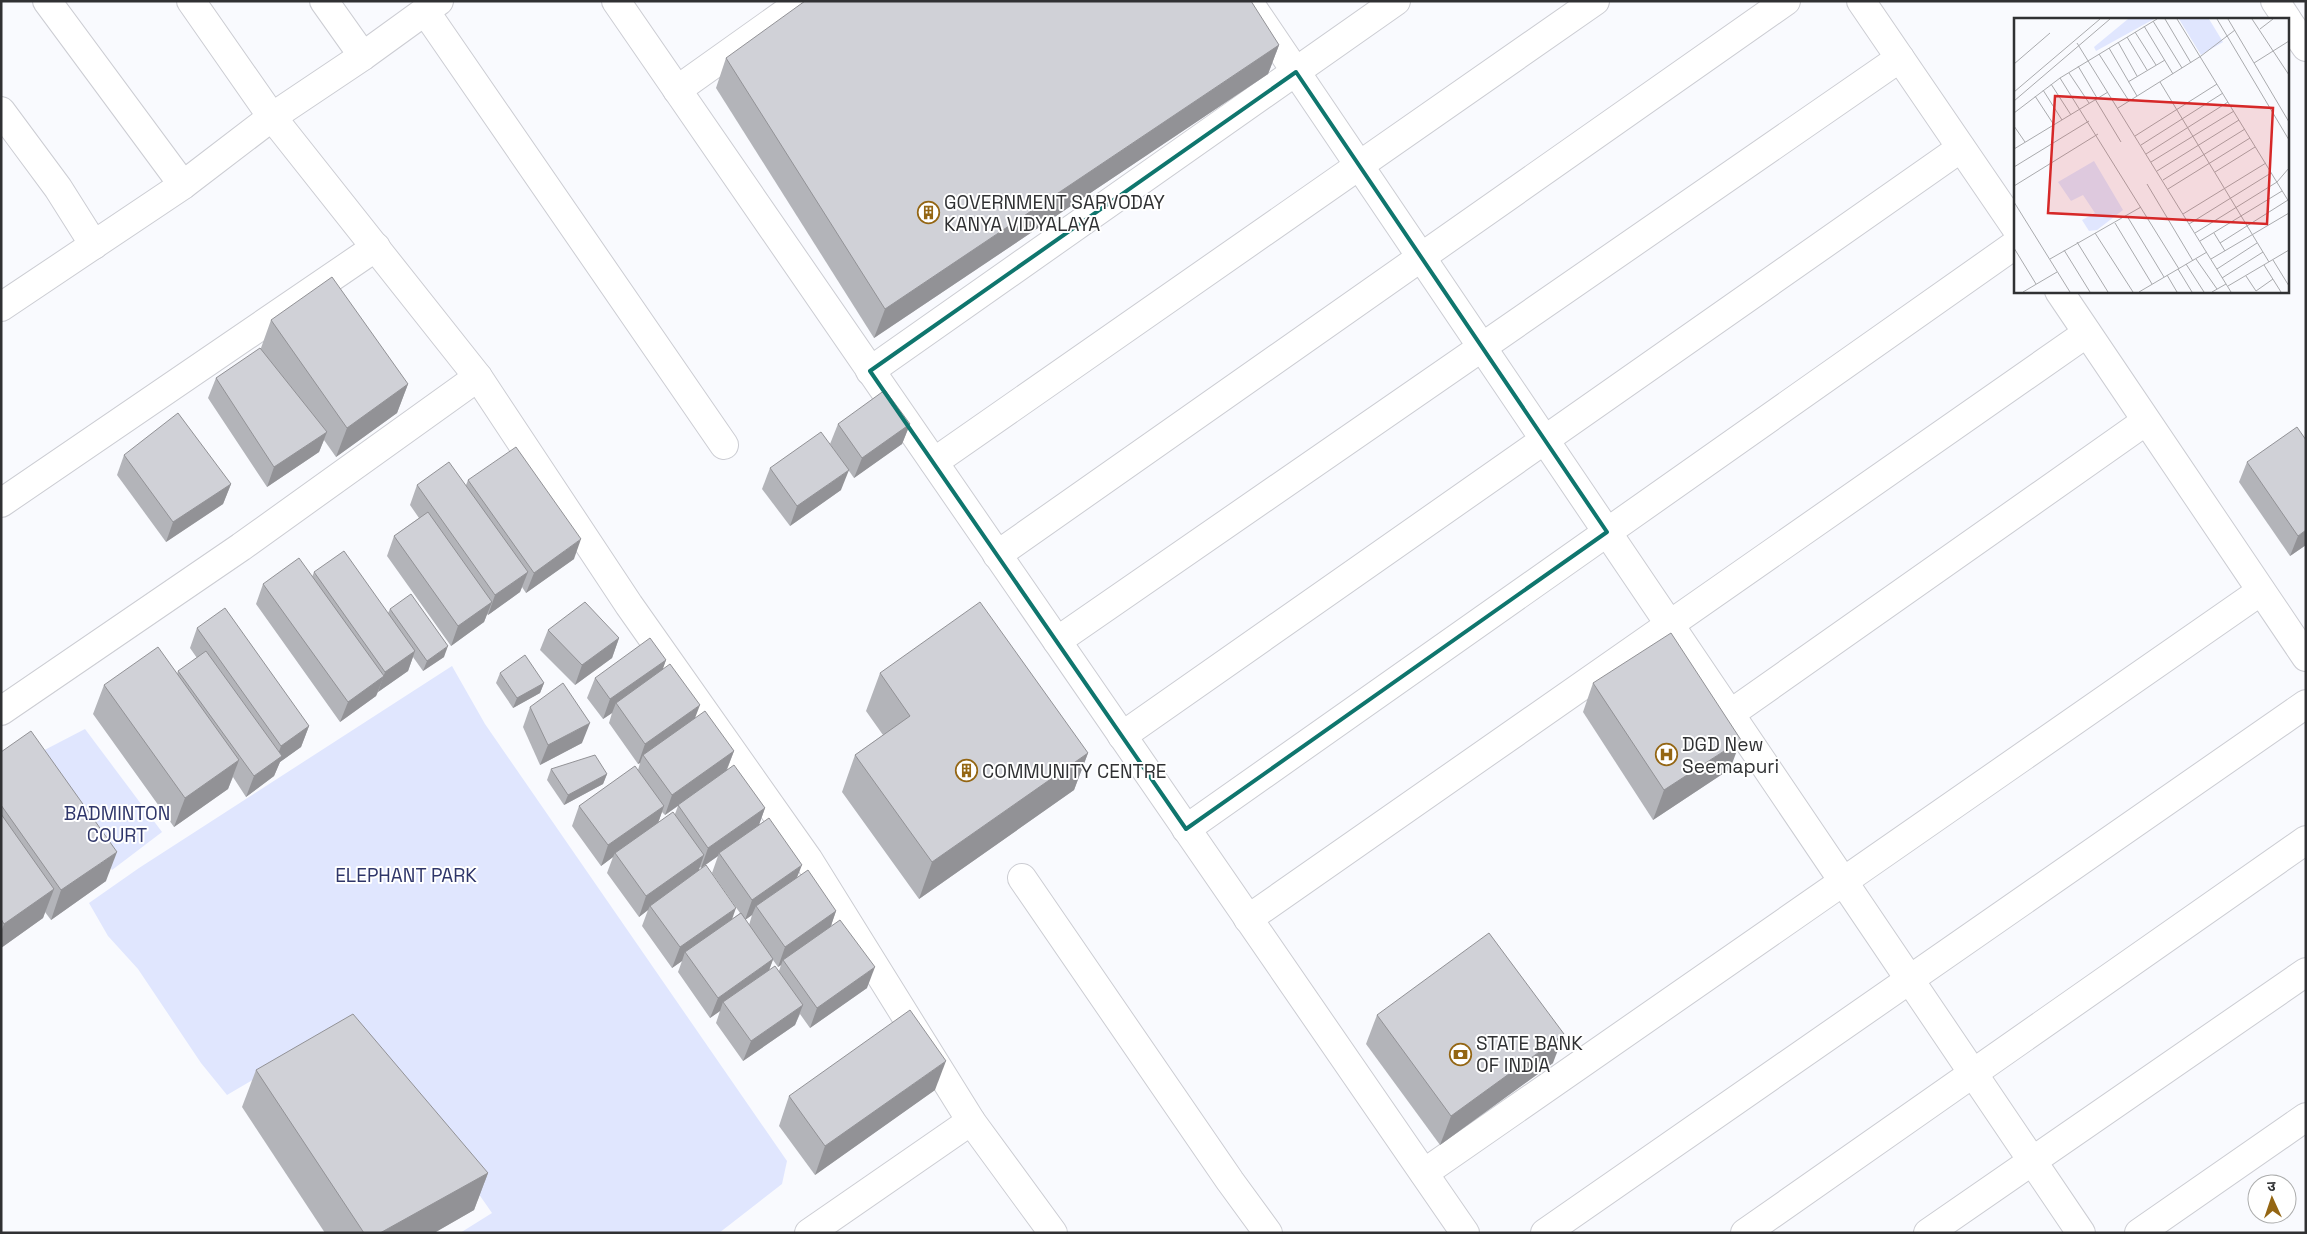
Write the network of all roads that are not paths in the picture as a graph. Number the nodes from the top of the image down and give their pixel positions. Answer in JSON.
{"nodes":[{"id":1,"x":47,"y":1,"type":"edge"},
{"id":2,"x":191,"y":1,"type":"edge"},
{"id":3,"x":324,"y":1,"type":"edge"},
{"id":4,"x":616,"y":1,"type":"edge"},
{"id":5,"x":1248,"y":1,"type":"edge"},
{"id":6,"x":1396,"y":1,"type":"edge"},
{"id":7,"x":1595,"y":1,"type":"edge"},
{"id":8,"x":1786,"y":1,"type":"edge"},
{"id":9,"x":1861,"y":1,"type":"edge"},
{"id":10,"x":2275,"y":1,"type":"edge"},
{"id":11,"x":788,"y":5,"type":"edge"},
{"id":12,"x":432,"y":6,"type":"edge"},
{"id":13,"x":2286,"y":18,"type":"edge"},
{"id":14,"x":2290,"y":24,"type":"edge"},
{"id":15,"x":2306,"y":47,"type":"edge"},
{"id":16,"x":363,"y":56,"type":"junction"},
{"id":17,"x":1900,"y":58,"type":"junction"},
{"id":18,"x":1296,"y":72,"type":"junction"},
{"id":19,"x":676,"y":90,"type":"junction"},
{"id":20,"x":1,"y":111,"type":"edge"},
{"id":21,"x":272,"y":117,"type":"junction"},
{"id":22,"x":1961,"y":148,"type":"junction"},
{"id":23,"x":1359,"y":166,"type":"junction"},
{"id":24,"x":183,"y":185,"type":"junction"},
{"id":25,"x":2014,"y":225,"type":"edge"},
{"id":26,"x":94,"y":245,"type":"junction"},
{"id":27,"x":2014,"y":245,"type":"edge"},
{"id":28,"x":376,"y":247,"type":"junction"},
{"id":29,"x":1421,"y":258,"type":"junction"},
{"id":30,"x":2060,"y":292,"type":"edge"},
{"id":31,"x":5,"y":298,"type":"edge"},
{"id":32,"x":2087,"y":334,"type":"junction"},
{"id":33,"x":1482,"y":348,"type":"junction"},
{"id":34,"x":870,"y":371,"type":"junction"},
{"id":35,"x":478,"y":376,"type":"junction"},
{"id":36,"x":2146,"y":421,"type":"junction"},
{"id":37,"x":1544,"y":440,"type":"junction"},
{"id":38,"x":724,"y":446,"type":"dead end"},
{"id":39,"x":934,"y":462,"type":"junction"},
{"id":40,"x":1,"y":503,"type":"edge"},
{"id":41,"x":1607,"y":532,"type":"junction"},
{"id":42,"x":997,"y":555,"type":"junction"},
{"id":43,"x":2262,"y":591,"type":"junction"},
{"id":44,"x":1669,"y":625,"type":"junction"},
{"id":45,"x":1057,"y":641,"type":"junction"},
{"id":46,"x":2306,"y":657,"type":"edge"},
{"id":47,"x":2306,"y":704,"type":"edge"},
{"id":48,"x":1,"y":711,"type":"edge"},
{"id":49,"x":1730,"y":714,"type":"junction"},
{"id":50,"x":1122,"y":736,"type":"junction"},
{"id":51,"x":1186,"y":829,"type":"junction"},
{"id":52,"x":2306,"y":840,"type":"edge"},
{"id":53,"x":1022,"y":878,"type":"dead end"},
{"id":54,"x":1843,"y":881,"type":"junction"},
{"id":55,"x":1248,"y":919,"type":"junction"},
{"id":56,"x":2306,"y":972,"type":"edge"},
{"id":57,"x":1910,"y":979,"type":"junction"},
{"id":58,"x":1973,"y":1073,"type":"junction"},
{"id":59,"x":2306,"y":1117,"type":"edge"},
{"id":60,"x":972,"y":1121,"type":"junction"},
{"id":61,"x":2032,"y":1160,"type":"junction"},
{"id":62,"x":1424,"y":1173,"type":"junction"},
{"id":63,"x":826,"y":1228,"type":"edge"},
{"id":64,"x":1052,"y":1233,"type":"edge"},
{"id":65,"x":1268,"y":1233,"type":"edge"},
{"id":66,"x":1465,"y":1233,"type":"edge"},
{"id":67,"x":1545,"y":1233,"type":"edge"},
{"id":68,"x":1745,"y":1233,"type":"edge"},
{"id":69,"x":1928,"y":1233,"type":"edge"},
{"id":70,"x":2081,"y":1233,"type":"edge"},
{"id":71,"x":2139,"y":1233,"type":"edge"}],
"edges":[{"from":1,"to":24,"type":"street"},
{"from":2,"to":21,"type":"street"},
{"from":3,"to":16,"type":"street"},
{"from":4,"to":19,"type":"street"},
{"from":5,"to":18,"type":"street"},
{"from":6,"to":18,"type":"street"},
{"from":7,"to":23,"type":"street"},
{"from":8,"to":29,"type":"street"},
{"from":9,"to":17,"type":"street"},
{"from":10,"to":13,"type":"street"},
{"from":11,"to":19,"type":"street"},
{"from":12,"to":16,"type":"street"},
{"from":12,"to":38,"type":"street"},
{"from":14,"to":15,"type":"street"},
{"from":16,"to":21,"type":"street"},
{"from":17,"to":22,"type":"street"},
{"from":17,"to":33,"type":"street"},
{"from":18,"to":23,"type":"street"},
{"from":18,"to":34,"type":"street"},
{"from":19,"to":34,"type":"street"},
{"from":20,"to":26,"type":"street"},
{"from":21,"to":24,"type":"street"},
{"from":21,"to":28,"type":"street"},
{"from":22,"to":25,"type":"street"},
{"from":22,"to":37,"type":"street"},
{"from":23,"to":29,"type":"street"},
{"from":23,"to":39,"type":"street"},
{"from":24,"to":26,"type":"street"},
{"from":26,"to":31,"type":"street"},
{"from":27,"to":41,"type":"street"},
{"from":28,"to":35,"type":"street"},
{"from":28,"to":40,"type":"street"},
{"from":29,"to":33,"type":"street"},
{"from":29,"to":42,"type":"street"},
{"from":30,"to":32,"type":"street"},
{"from":32,"to":36,"type":"street"},
{"from":32,"to":44,"type":"street"},
{"from":33,"to":37,"type":"street"},
{"from":33,"to":45,"type":"street"},
{"from":34,"to":39,"type":"street"},
{"from":35,"to":48,"type":"street"},
{"from":35,"to":60,"type":"street"},
{"from":36,"to":43,"type":"street"},
{"from":36,"to":49,"type":"street"},
{"from":37,"to":41,"type":"street"},
{"from":37,"to":50,"type":"street"},
{"from":39,"to":42,"type":"street"},
{"from":41,"to":44,"type":"street"},
{"from":41,"to":51,"type":"street"},
{"from":42,"to":45,"type":"street"},
{"from":43,"to":46,"type":"street"},
{"from":43,"to":54,"type":"street"},
{"from":44,"to":49,"type":"street"},
{"from":44,"to":55,"type":"street"},
{"from":45,"to":50,"type":"street"},
{"from":47,"to":57,"type":"street"},
{"from":49,"to":54,"type":"street"},
{"from":50,"to":51,"type":"street"},
{"from":51,"to":55,"type":"street"},
{"from":52,"to":58,"type":"street"},
{"from":53,"to":65,"type":"street"},
{"from":54,"to":57,"type":"street"},
{"from":54,"to":62,"type":"street"},
{"from":55,"to":62,"type":"street"},
{"from":56,"to":61,"type":"street"},
{"from":57,"to":58,"type":"street"},
{"from":57,"to":67,"type":"street"},
{"from":58,"to":61,"type":"street"},
{"from":58,"to":68,"type":"street"},
{"from":59,"to":71,"type":"street"},
{"from":60,"to":63,"type":"street"},
{"from":60,"to":64,"type":"street"},
{"from":61,"to":69,"type":"street"},
{"from":61,"to":70,"type":"street"},
{"from":62,"to":66,"type":"street"}]}
